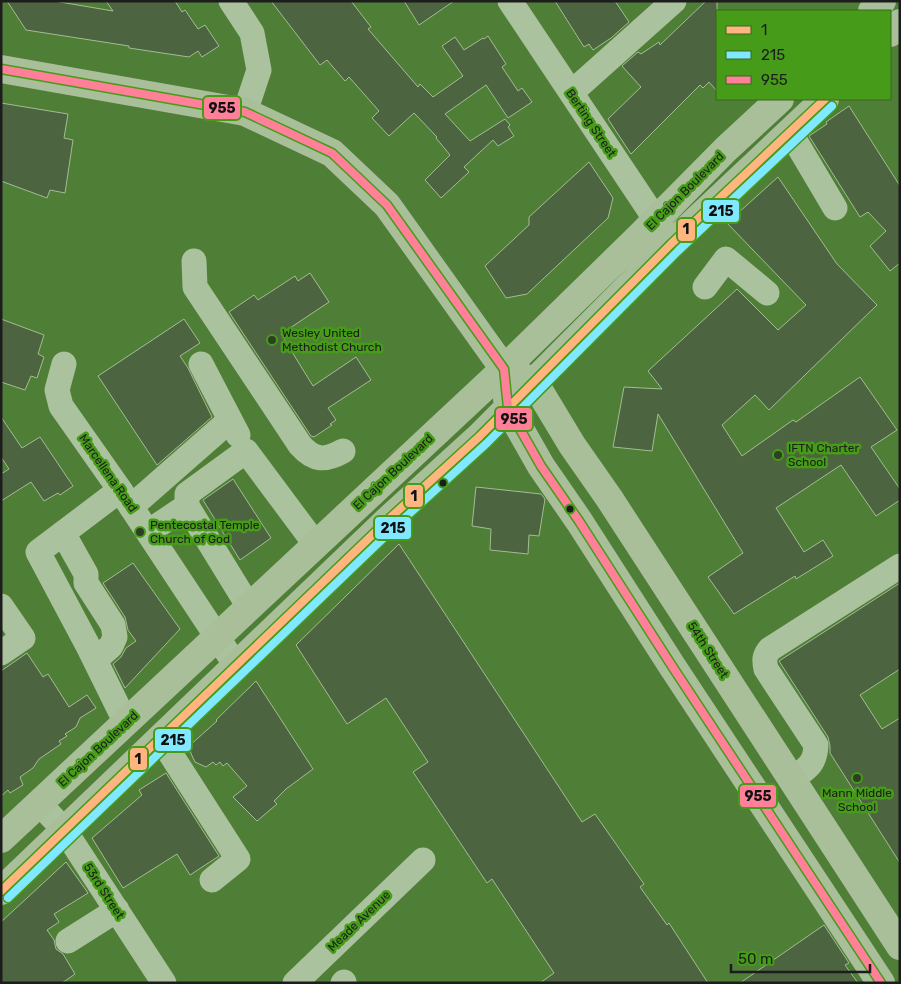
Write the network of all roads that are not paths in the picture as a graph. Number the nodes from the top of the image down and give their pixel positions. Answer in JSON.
{"nodes":[{"id":1,"x":231,"y":1,"type":"edge"},
{"id":2,"x":510,"y":1,"type":"edge"},
{"id":3,"x":674,"y":1,"type":"edge"},
{"id":4,"x":900,"y":23,"type":"edge"},
{"id":5,"x":891,"y":32,"type":"edge"},
{"id":6,"x":1,"y":69,"type":"edge"},
{"id":7,"x":571,"y":94,"type":"junction"},
{"id":8,"x":779,"y":100,"type":"edge"},
{"id":9,"x":824,"y":100,"type":"edge"},
{"id":10,"x":245,"y":112,"type":"junction"},
{"id":11,"x":790,"y":132,"type":"junction"},
{"id":12,"x":835,"y":208,"type":"dead end"},
{"id":13,"x":657,"y":220,"type":"junction"},
{"id":14,"x":671,"y":244,"type":"junction"},
{"id":15,"x":194,"y":261,"type":"dead end"},
{"id":16,"x":705,"y":287,"type":"dead end"},
{"id":17,"x":767,"y":293,"type":"dead end"},
{"id":18,"x":64,"y":364,"type":"dead end"},
{"id":19,"x":201,"y":364,"type":"dead end"},
{"id":20,"x":504,"y":368,"type":"junction"},
{"id":21,"x":534,"y":382,"type":"junction"},
{"id":22,"x":508,"y":408,"type":"junction"},
{"id":23,"x":230,"y":420,"type":"junction"},
{"id":24,"x":246,"y":451,"type":"junction"},
{"id":25,"x":343,"y":451,"type":"dead end"},
{"id":26,"x":126,"y":498,"type":"junction"},
{"id":27,"x":187,"y":506,"type":"junction"},
{"id":28,"x":148,"y":532,"type":"junction"},
{"id":29,"x":316,"y":545,"type":"junction"},
{"id":30,"x":900,"y":566,"type":"edge"},
{"id":31,"x":1,"y":606,"type":"edge"},
{"id":32,"x":249,"y":607,"type":"junction"},
{"id":33,"x":217,"y":637,"type":"junction"},
{"id":34,"x":1,"y":653,"type":"edge"},
{"id":35,"x":236,"y":666,"type":"junction"},
{"id":36,"x":126,"y":723,"type":"junction"},
{"id":37,"x":162,"y":739,"type":"junction"},
{"id":38,"x":792,"y":779,"type":"junction"},
{"id":39,"x":39,"y":803,"type":"junction"},
{"id":40,"x":65,"y":831,"type":"junction"},
{"id":41,"x":1,"y":839,"type":"edge"},
{"id":42,"x":423,"y":860,"type":"dead end"},
{"id":43,"x":212,"y":880,"type":"dead end"},
{"id":44,"x":1,"y":891,"type":"edge"},
{"id":45,"x":117,"y":910,"type":"junction"},
{"id":46,"x":68,"y":942,"type":"dead end"},
{"id":47,"x":900,"y":946,"type":"edge"},
{"id":48,"x":301,"y":980,"type":"edge"},
{"id":49,"x":164,"y":983,"type":"edge"},
{"id":50,"x":881,"y":983,"type":"edge"}],
"edges":[{"from":1,"to":10,"type":"street"},
{"from":2,"to":7,"type":"street","name":"Berting Street"},
{"from":3,"to":7,"type":"street"},
{"from":4,"to":5,"type":"main road"},
{"from":6,"to":10,"type":"main road"},
{"from":7,"to":13,"type":"street","name":"Berting Street"},
{"from":8,"to":13,"type":"main road","name":"El Cajon Boulevard"},
{"from":9,"to":11,"type":"main road"},
{"from":10,"to":20,"type":"main road"},
{"from":11,"to":12,"type":"street"},
{"from":11,"to":14,"type":"main road"},
{"from":13,"to":14,"type":"street","name":"Berting Street"},
{"from":13,"to":20,"type":"main road","name":"El Cajon Boulevard"},
{"from":14,"to":21,"type":"main road"},
{"from":15,"to":25,"type":"street"},
{"from":16,"to":17,"type":"street"},
{"from":18,"to":26,"type":"street","name":"Marcellena Road"},
{"from":19,"to":23,"type":"street"},
{"from":20,"to":21,"type":"main road"},
{"from":20,"to":22,"type":"main road"},
{"from":20,"to":29,"type":"main road","name":"El Cajon Boulevard"},
{"from":21,"to":22,"type":"main road"},
{"from":21,"to":38,"type":"main road","name":"54th Street"},
{"from":22,"to":35,"type":"main road"},
{"from":22,"to":50,"type":"main road"},
{"from":23,"to":24,"type":"street"},
{"from":23,"to":26,"type":"street"},
{"from":24,"to":27,"type":"street"},
{"from":24,"to":29,"type":"street"},
{"from":26,"to":28,"type":"street","name":"Marcellena Road"},
{"from":26,"to":36,"type":"street"},
{"from":27,"to":28,"type":"street"},
{"from":27,"to":32,"type":"street"},
{"from":28,"to":33,"type":"street","name":"Marcellena Road"},
{"from":29,"to":32,"type":"main road","name":"El Cajon Boulevard"},
{"from":30,"to":38,"type":"street"},
{"from":31,"to":34,"type":"street"},
{"from":32,"to":33,"type":"main road","name":"El Cajon Boulevard"},
{"from":33,"to":35,"type":"street","name":"Marcellena Road"},
{"from":33,"to":36,"type":"main road","name":"El Cajon Boulevard"},
{"from":35,"to":37,"type":"main road"},
{"from":36,"to":39,"type":"main road","name":"El Cajon Boulevard"},
{"from":37,"to":40,"type":"main road"},
{"from":37,"to":43,"type":"street"},
{"from":38,"to":47,"type":"main road","name":"54th Street"},
{"from":39,"to":40,"type":"street","name":"53rd Street"},
{"from":39,"to":41,"type":"main road","name":"El Cajon Boulevard"},
{"from":40,"to":44,"type":"main road"},
{"from":40,"to":45,"type":"street","name":"53rd Street"},
{"from":42,"to":48,"type":"street","name":"Meade Avenue"},
{"from":45,"to":46,"type":"street"},
{"from":45,"to":49,"type":"street","name":"53rd Street"}]}
